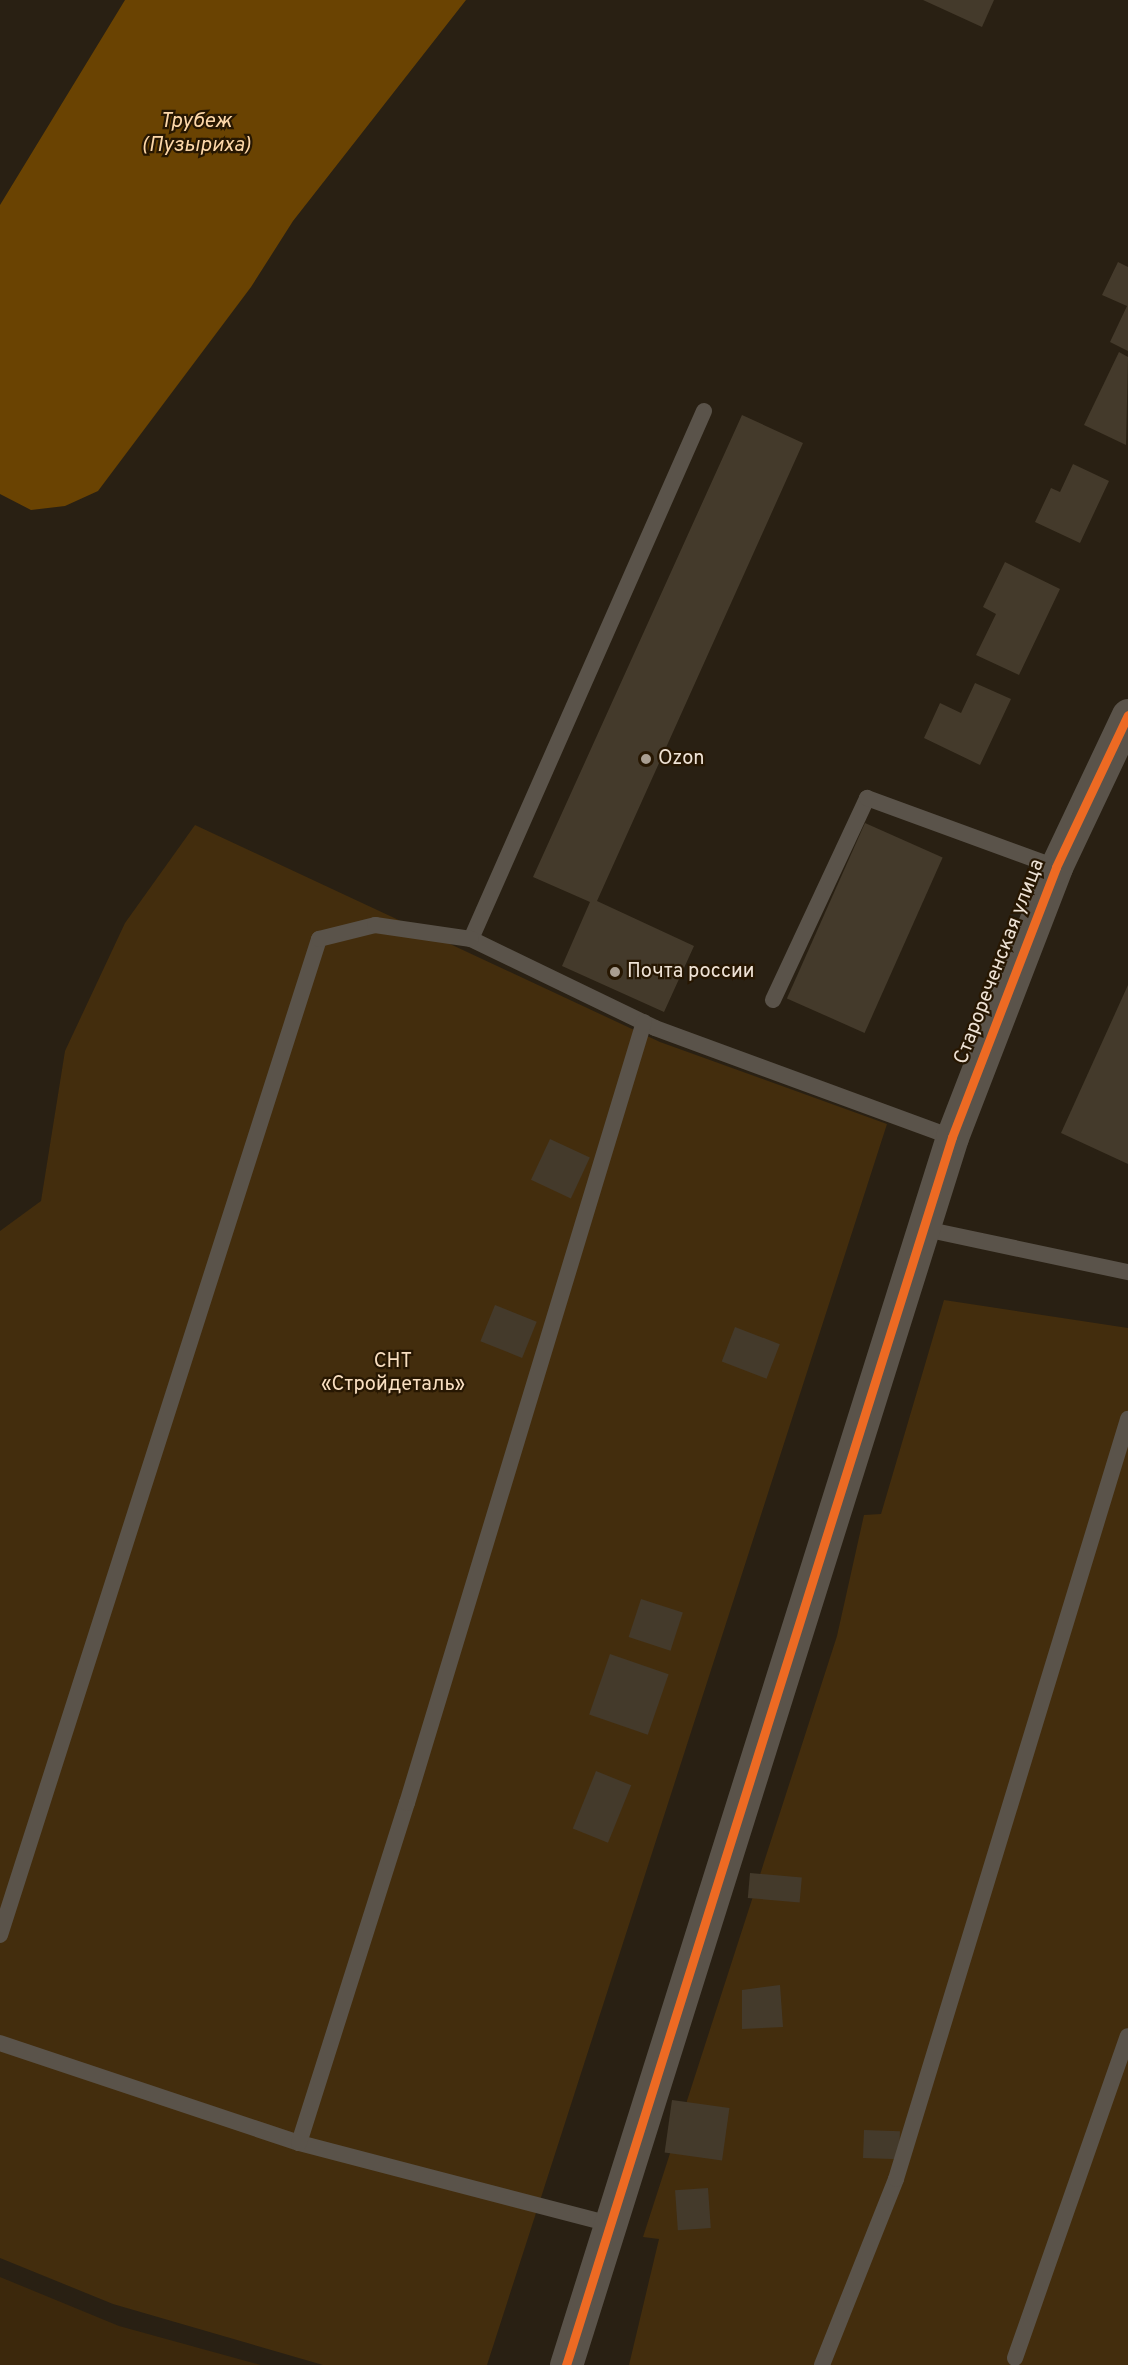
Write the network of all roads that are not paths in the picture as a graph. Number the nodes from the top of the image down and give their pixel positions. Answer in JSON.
{"nodes":[{"id":1,"x":704,"y":411,"type":"dead end"},
{"id":2,"x":1128,"y":715,"type":"edge"},
{"id":3,"x":1056,"y":867,"type":"junction"},
{"id":4,"x":471,"y":939,"type":"junction"},
{"id":5,"x":773,"y":1000,"type":"dead end"},
{"id":6,"x":644,"y":1022,"type":"junction"},
{"id":7,"x":952,"y":1137,"type":"junction"},
{"id":8,"x":925,"y":1229,"type":"junction"},
{"id":9,"x":1128,"y":1272,"type":"edge"},
{"id":10,"x":1128,"y":1419,"type":"edge"},
{"id":11,"x":0,"y":1935,"type":"edge"},
{"id":12,"x":1128,"y":2036,"type":"edge"},
{"id":13,"x":0,"y":2043,"type":"edge"},
{"id":14,"x":299,"y":2143,"type":"junction"},
{"id":15,"x":610,"y":2224,"type":"junction"},
{"id":16,"x":1015,"y":2358,"type":"dead end"},
{"id":17,"x":566,"y":2365,"type":"edge"},
{"id":18,"x":822,"y":2365,"type":"edge"}],
"edges":[{"from":1,"to":4,"type":"lane"},
{"from":2,"to":3,"type":"street","name":"Старореченская улица"},
{"from":3,"to":5,"type":"lane"},
{"from":3,"to":7,"type":"street","name":"Старореченская улица"},
{"from":4,"to":6,"type":"lane"},
{"from":4,"to":11,"type":"lane"},
{"from":6,"to":7,"type":"lane"},
{"from":6,"to":14,"type":"lane"},
{"from":7,"to":8,"type":"street","name":"Старореченская улица"},
{"from":8,"to":9,"type":"lane"},
{"from":8,"to":15,"type":"street","name":"Старореченская улица"},
{"from":10,"to":18,"type":"lane"},
{"from":12,"to":16,"type":"lane"},
{"from":13,"to":14,"type":"lane"},
{"from":14,"to":15,"type":"lane"},
{"from":15,"to":17,"type":"street","name":"Старореченская улица"}]}
